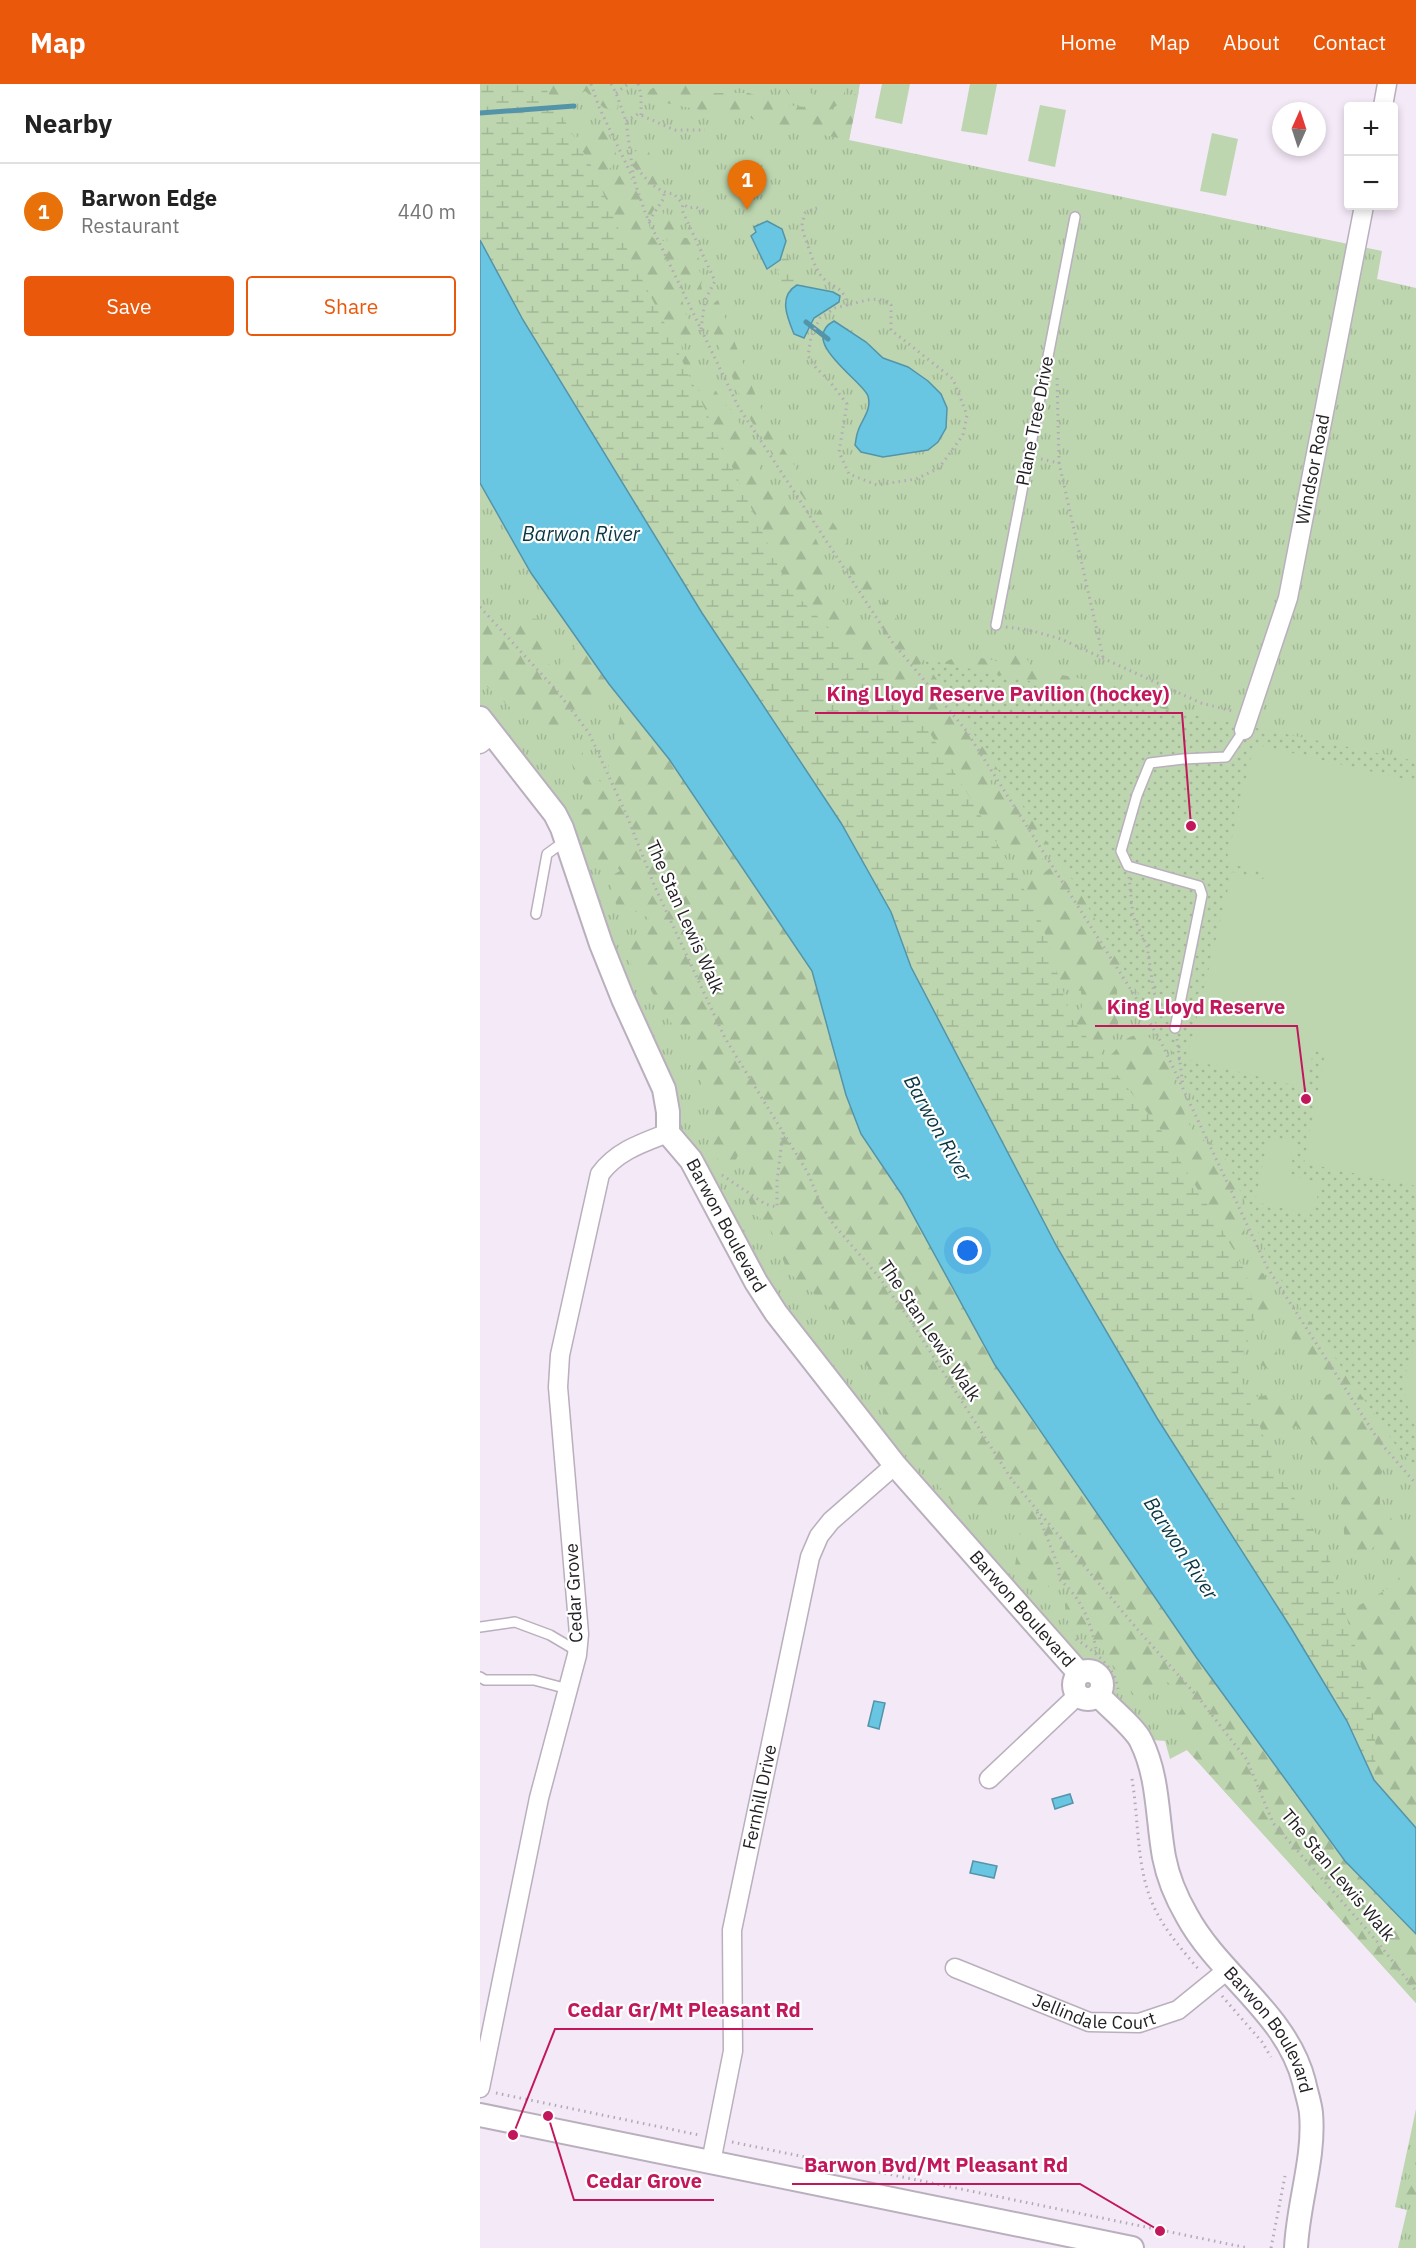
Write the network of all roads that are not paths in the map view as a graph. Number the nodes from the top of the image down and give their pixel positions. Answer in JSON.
{"nodes":[{"id":1,"x":1387,"y":84,"type":"edge"},
{"id":2,"x":1384,"y":102,"type":"edge"},
{"id":3,"x":1363,"y":210,"type":"edge"},
{"id":4,"x":1075,"y":216,"type":"dead end"},
{"id":5,"x":996,"y":626,"type":"road end"},
{"id":6,"x":1246,"y":722,"type":"joint"},
{"id":7,"x":484,"y":732,"type":"edge"},
{"id":8,"x":567,"y":839,"type":"junction"},
{"id":9,"x":536,"y":914,"type":"dead end"},
{"id":10,"x":1175,"y":1028,"type":"road end"},
{"id":11,"x":668,"y":1132,"type":"junction"},
{"id":12,"x":895,"y":1465,"type":"junction"},
{"id":13,"x":480,"y":1627,"type":"edge"},
{"id":14,"x":577,"y":1651,"type":"junction"},
{"id":15,"x":480,"y":1677,"type":"edge"},
{"id":16,"x":1085,"y":1688,"type":"junction"},
{"id":17,"x":568,"y":1689,"type":"junction"},
{"id":18,"x":989,"y":1779,"type":"dead end"},
{"id":19,"x":955,"y":1968,"type":"dead end"},
{"id":20,"x":1226,"y":1971,"type":"junction"},
{"id":21,"x":486,"y":2090,"type":"edge"},
{"id":22,"x":480,"y":2115,"type":"edge"},
{"id":23,"x":711,"y":2162,"type":"junction"},
{"id":24,"x":1297,"y":2225,"type":"junction"},
{"id":25,"x":1132,"y":2248,"type":"edge"},
{"id":26,"x":1286,"y":2248,"type":"edge"},
{"id":27,"x":1296,"y":2248,"type":"edge"}],
"edges":[{"from":1,"to":2,"type":"street"},
{"from":3,"to":6,"type":"street","name":"Windsor Road"},
{"from":4,"to":5,"type":"lane","name":"Plane Tree Drive"},
{"from":6,"to":10,"type":"lane"},
{"from":7,"to":8,"type":"street"},
{"from":8,"to":9,"type":"lane"},
{"from":8,"to":11,"type":"street"},
{"from":11,"to":12,"type":"street","name":"Barwon Boulevard"},
{"from":11,"to":14,"type":"street","name":"Cedar Grove"},
{"from":12,"to":16,"type":"street","name":"Barwon Boulevard"},
{"from":12,"to":23,"type":"street","name":"Fernhill Drive"},
{"from":13,"to":14,"type":"lane"},
{"from":14,"to":17,"type":"street","name":"Cedar Grove"},
{"from":15,"to":17,"type":"lane"},
{"from":16,"to":18,"type":"street"},
{"from":16,"to":20,"type":"street","name":"Barwon Boulevard"},
{"from":17,"to":21,"type":"street","name":"Cedar Grove"},
{"from":19,"to":20,"type":"street","name":"Jellindale Court"},
{"from":20,"to":24,"type":"street","name":"Barwon Boulevard"},
{"from":22,"to":23,"type":"street"},
{"from":23,"to":25,"type":"street"},
{"from":24,"to":26,"type":"street","name":"Barwon Boulevard"},
{"from":24,"to":27,"type":"street","name":"Barwon Boulevard"}]}
